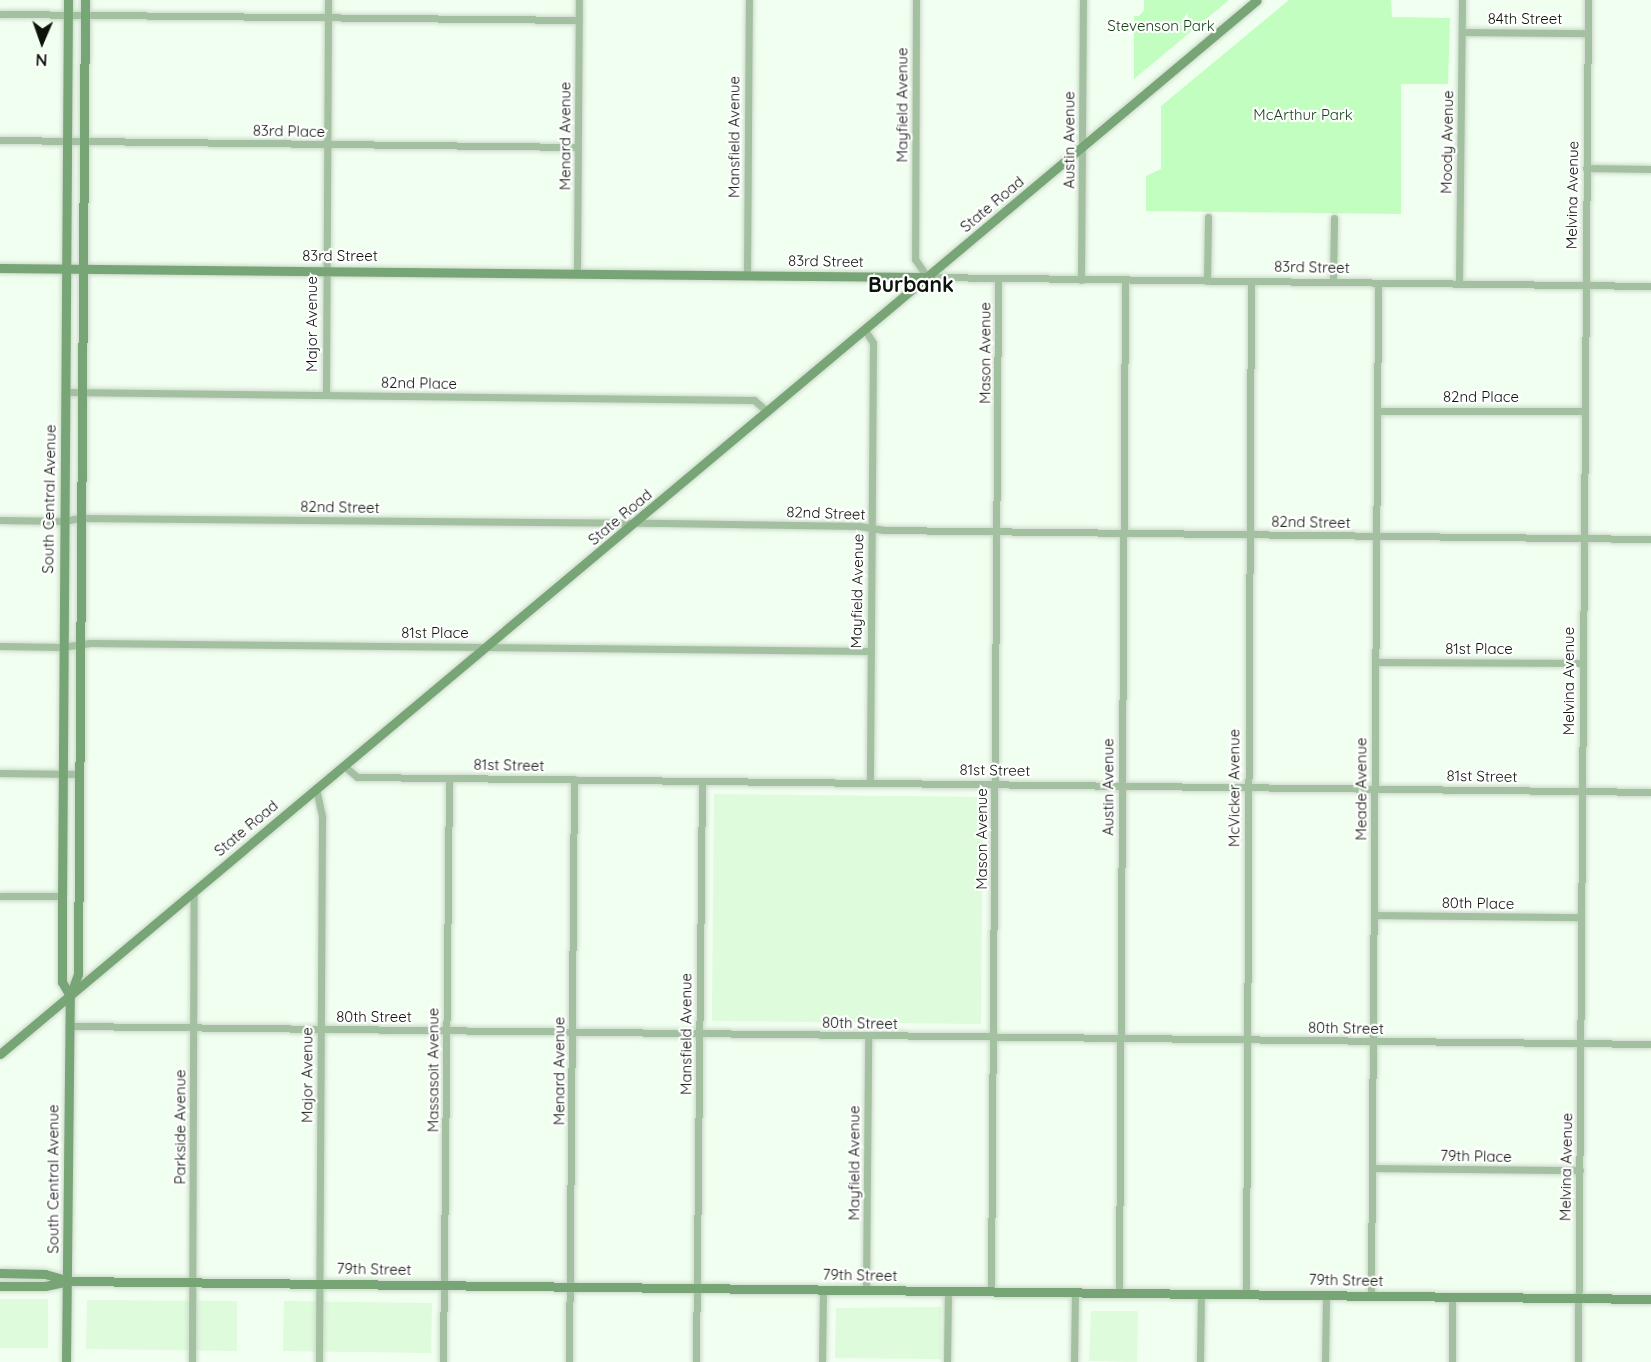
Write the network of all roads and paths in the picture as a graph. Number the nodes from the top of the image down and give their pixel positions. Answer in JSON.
{"nodes":[{"id":1,"x":68,"y":0,"type":"edge"},
{"id":2,"x":85,"y":0,"type":"edge"},
{"id":3,"x":328,"y":0,"type":"edge"},
{"id":4,"x":579,"y":0,"type":"edge"},
{"id":5,"x":749,"y":0,"type":"edge"},
{"id":6,"x":916,"y":0,"type":"edge"},
{"id":7,"x":1083,"y":0,"type":"edge"},
{"id":8,"x":1257,"y":0,"type":"edge"},
{"id":9,"x":1462,"y":0,"type":"edge"},
{"id":10,"x":1588,"y":0,"type":"edge"},
{"id":11,"x":0,"y":14,"type":"edge"},
{"id":12,"x":68,"y":15,"type":"junction"},
{"id":13,"x":85,"y":15,"type":"junction"},
{"id":14,"x":328,"y":18,"type":"junction"},
{"id":15,"x":579,"y":20,"type":"junction"},
{"id":16,"x":1462,"y":32,"type":"junction"},
{"id":17,"x":1588,"y":33,"type":"junction"},
{"id":18,"x":0,"y":140,"type":"edge"},
{"id":19,"x":68,"y":141,"type":"junction"},
{"id":20,"x":83,"y":141,"type":"junction"},
{"id":21,"x":327,"y":145,"type":"junction"},
{"id":22,"x":578,"y":147,"type":"junction"},
{"id":23,"x":1082,"y":148,"type":"junction"},
{"id":24,"x":1586,"y":168,"type":"junction"},
{"id":25,"x":1651,"y":169,"type":"edge"},
{"id":26,"x":1208,"y":217,"type":"dead end"},
{"id":27,"x":1334,"y":218,"type":"dead end"},
{"id":28,"x":0,"y":268,"type":"edge"},
{"id":29,"x":66,"y":269,"type":"junction"},
{"id":30,"x":82,"y":269,"type":"junction"},
{"id":31,"x":326,"y":271,"type":"junction"},
{"id":32,"x":577,"y":273,"type":"junction"},
{"id":33,"x":747,"y":274,"type":"junction"},
{"id":34,"x":927,"y":277,"type":"junction"},
{"id":35,"x":998,"y":279,"type":"junction"},
{"id":36,"x":1081,"y":280,"type":"junction"},
{"id":37,"x":1125,"y":280,"type":"junction"},
{"id":38,"x":1207,"y":281,"type":"junction"},
{"id":39,"x":1251,"y":282,"type":"junction"},
{"id":40,"x":1334,"y":282,"type":"junction"},
{"id":41,"x":1378,"y":283,"type":"junction"},
{"id":42,"x":1459,"y":284,"type":"junction"},
{"id":43,"x":1585,"y":285,"type":"junction"},
{"id":44,"x":1651,"y":286,"type":"edge"},
{"id":45,"x":865,"y":330,"type":"junction"},
{"id":46,"x":65,"y":392,"type":"junction"},
{"id":47,"x":81,"y":393,"type":"junction"},
{"id":48,"x":326,"y":395,"type":"junction"},
{"id":49,"x":1377,"y":411,"type":"junction"},
{"id":50,"x":1584,"y":411,"type":"junction"},
{"id":51,"x":768,"y":412,"type":"junction"},
{"id":52,"x":80,"y":518,"type":"junction"},
{"id":53,"x":0,"y":520,"type":"edge"},
{"id":54,"x":64,"y":521,"type":"junction"},
{"id":55,"x":635,"y":523,"type":"junction"},
{"id":56,"x":871,"y":528,"type":"junction"},
{"id":57,"x":998,"y":531,"type":"junction"},
{"id":58,"x":1123,"y":533,"type":"junction"},
{"id":59,"x":1250,"y":534,"type":"junction"},
{"id":60,"x":1376,"y":536,"type":"junction"},
{"id":61,"x":1583,"y":537,"type":"junction"},
{"id":62,"x":1651,"y":539,"type":"edge"},
{"id":63,"x":79,"y":644,"type":"junction"},
{"id":64,"x":0,"y":646,"type":"edge"},
{"id":65,"x":62,"y":647,"type":"junction"},
{"id":66,"x":488,"y":647,"type":"junction"},
{"id":67,"x":870,"y":651,"type":"junction"},
{"id":68,"x":1375,"y":663,"type":"junction"},
{"id":69,"x":1582,"y":663,"type":"junction"},
{"id":70,"x":344,"y":766,"type":"junction"},
{"id":71,"x":0,"y":772,"type":"edge"},
{"id":72,"x":62,"y":773,"type":"junction"},
{"id":73,"x":78,"y":774,"type":"junction"},
{"id":74,"x":449,"y":778,"type":"junction"},
{"id":75,"x":574,"y":779,"type":"junction"},
{"id":76,"x":702,"y":781,"type":"junction"},
{"id":77,"x":870,"y":782,"type":"junction"},
{"id":78,"x":996,"y":783,"type":"junction"},
{"id":79,"x":1122,"y":785,"type":"junction"},
{"id":80,"x":1246,"y":786,"type":"junction"},
{"id":81,"x":1375,"y":787,"type":"junction"},
{"id":82,"x":316,"y":788,"type":"junction"},
{"id":83,"x":1583,"y":791,"type":"junction"},
{"id":84,"x":1651,"y":792,"type":"edge"},
{"id":85,"x":194,"y":892,"type":"junction"},
{"id":86,"x":0,"y":896,"type":"edge"},
{"id":87,"x":62,"y":896,"type":"junction"},
{"id":88,"x":1374,"y":915,"type":"junction"},
{"id":89,"x":1581,"y":917,"type":"junction"},
{"id":90,"x":70,"y":996,"type":"junction"},
{"id":91,"x":69,"y":1026,"type":"junction"},
{"id":92,"x":194,"y":1028,"type":"junction"},
{"id":93,"x":321,"y":1030,"type":"junction"},
{"id":94,"x":447,"y":1030,"type":"junction"},
{"id":95,"x":572,"y":1031,"type":"junction"},
{"id":96,"x":699,"y":1035,"type":"junction"},
{"id":97,"x":868,"y":1037,"type":"junction"},
{"id":98,"x":994,"y":1038,"type":"junction"},
{"id":99,"x":1120,"y":1039,"type":"junction"},
{"id":100,"x":1247,"y":1040,"type":"junction"},
{"id":101,"x":1374,"y":1042,"type":"junction"},
{"id":102,"x":1581,"y":1044,"type":"junction"},
{"id":103,"x":1651,"y":1044,"type":"edge"},
{"id":104,"x":0,"y":1054,"type":"edge"},
{"id":105,"x":1372,"y":1168,"type":"junction"},
{"id":106,"x":1580,"y":1170,"type":"junction"},
{"id":107,"x":0,"y":1273,"type":"edge"},
{"id":108,"x":68,"y":1281,"type":"junction"},
{"id":109,"x":193,"y":1282,"type":"junction"},
{"id":110,"x":320,"y":1284,"type":"junction"},
{"id":111,"x":445,"y":1285,"type":"junction"},
{"id":112,"x":0,"y":1286,"type":"edge"},
{"id":113,"x":570,"y":1287,"type":"junction"},
{"id":114,"x":697,"y":1288,"type":"junction"},
{"id":115,"x":823,"y":1290,"type":"junction"},
{"id":116,"x":866,"y":1290,"type":"junction"},
{"id":117,"x":948,"y":1291,"type":"junction"},
{"id":118,"x":991,"y":1291,"type":"junction"},
{"id":119,"x":1075,"y":1292,"type":"junction"},
{"id":120,"x":1119,"y":1293,"type":"junction"},
{"id":121,"x":1201,"y":1294,"type":"junction"},
{"id":122,"x":1246,"y":1294,"type":"junction"},
{"id":123,"x":1326,"y":1295,"type":"junction"},
{"id":124,"x":1371,"y":1296,"type":"junction"},
{"id":125,"x":1452,"y":1297,"type":"junction"},
{"id":126,"x":1579,"y":1298,"type":"junction"},
{"id":127,"x":1651,"y":1299,"type":"edge"},
{"id":128,"x":66,"y":1362,"type":"edge"},
{"id":129,"x":192,"y":1362,"type":"edge"},
{"id":130,"x":319,"y":1362,"type":"edge"},
{"id":131,"x":443,"y":1362,"type":"edge"},
{"id":132,"x":569,"y":1362,"type":"edge"},
{"id":133,"x":696,"y":1362,"type":"edge"},
{"id":134,"x":822,"y":1362,"type":"edge"},
{"id":135,"x":947,"y":1362,"type":"edge"},
{"id":136,"x":1074,"y":1362,"type":"edge"},
{"id":137,"x":1200,"y":1362,"type":"edge"},
{"id":138,"x":1325,"y":1362,"type":"edge"},
{"id":139,"x":1452,"y":1362,"type":"edge"},
{"id":140,"x":1578,"y":1362,"type":"edge"}],
"edges":[{"from":1,"to":12,"type":"street","name":"South Central Avenue"},
{"from":2,"to":13,"type":"street","name":"South Central Avenue"},
{"from":3,"to":14,"type":"street","name":"Major Avenue"},
{"from":4,"to":15,"type":"street","name":"Menard Avenue"},
{"from":5,"to":33,"type":"street","name":"Mansfield Avenue"},
{"from":6,"to":34,"type":"street","name":"Mayfield Avenue"},
{"from":7,"to":23,"type":"street","name":"Austin Avenue"},
{"from":8,"to":23,"type":"street","name":"State Road"},
{"from":9,"to":16,"type":"street","name":"Moody Avenue"},
{"from":10,"to":17,"type":"street","name":"Melvina Avenue"},
{"from":11,"to":12,"type":"street"},
{"from":12,"to":13,"type":"street"},
{"from":12,"to":19,"type":"street","name":"South Central Avenue"},
{"from":13,"to":14,"type":"street"},
{"from":13,"to":20,"type":"street","name":"South Central Avenue"},
{"from":14,"to":15,"type":"street"},
{"from":14,"to":21,"type":"street","name":"Major Avenue"},
{"from":15,"to":22,"type":"street","name":"Menard Avenue"},
{"from":16,"to":17,"type":"street","name":"84th Street"},
{"from":16,"to":42,"type":"street","name":"Moody Avenue"},
{"from":17,"to":24,"type":"street","name":"Melvina Avenue"},
{"from":18,"to":19,"type":"street","name":"83rd Place"},
{"from":19,"to":20,"type":"street","name":"83rd Place"},
{"from":19,"to":29,"type":"street","name":"South Central Avenue"},
{"from":20,"to":21,"type":"street","name":"83rd Place"},
{"from":20,"to":30,"type":"street","name":"South Central Avenue"},
{"from":21,"to":22,"type":"street","name":"83rd Place"},
{"from":21,"to":31,"type":"street","name":"Major Avenue"},
{"from":22,"to":32,"type":"street","name":"Menard Avenue"},
{"from":23,"to":34,"type":"street","name":"State Road"},
{"from":23,"to":36,"type":"street","name":"Austin Avenue"},
{"from":24,"to":25,"type":"street"},
{"from":24,"to":43,"type":"street","name":"Melvina Avenue"},
{"from":26,"to":38,"type":"street"},
{"from":27,"to":40,"type":"street"},
{"from":28,"to":29,"type":"street","name":"83rd Street"},
{"from":29,"to":30,"type":"street","name":"83rd Street"},
{"from":29,"to":46,"type":"street","name":"South Central Avenue"},
{"from":30,"to":31,"type":"street","name":"83rd Street"},
{"from":30,"to":47,"type":"street","name":"South Central Avenue"},
{"from":31,"to":32,"type":"street","name":"83rd Street"},
{"from":31,"to":48,"type":"street","name":"Major Avenue"},
{"from":32,"to":33,"type":"street","name":"83rd Street"},
{"from":33,"to":34,"type":"street","name":"83rd Street"},
{"from":34,"to":35,"type":"street","name":"83rd Street"},
{"from":34,"to":45,"type":"street","name":"State Road"},
{"from":35,"to":36,"type":"street","name":"83rd Street"},
{"from":35,"to":57,"type":"street","name":"Mason Avenue"},
{"from":36,"to":37,"type":"street","name":"83rd Street"},
{"from":37,"to":38,"type":"street","name":"83rd Street"},
{"from":37,"to":58,"type":"street","name":"Austin Avenue"},
{"from":38,"to":39,"type":"street","name":"83rd Street"},
{"from":39,"to":40,"type":"street","name":"83rd Street"},
{"from":39,"to":59,"type":"street","name":"McVicker Avenue"},
{"from":40,"to":41,"type":"street","name":"83rd Street"},
{"from":41,"to":42,"type":"street","name":"83rd Street"},
{"from":41,"to":49,"type":"street","name":"Meade Avenue"},
{"from":42,"to":43,"type":"street","name":"83rd Street"},
{"from":43,"to":44,"type":"street","name":"83rd Street"},
{"from":43,"to":50,"type":"street","name":"Melvina Avenue"},
{"from":45,"to":51,"type":"street","name":"State Road"},
{"from":45,"to":56,"type":"street","name":"Mayfield Avenue"},
{"from":46,"to":47,"type":"street","name":"82nd Place"},
{"from":46,"to":54,"type":"street","name":"South Central Avenue"},
{"from":47,"to":48,"type":"street","name":"82nd Place"},
{"from":47,"to":52,"type":"street","name":"South Central Avenue"},
{"from":48,"to":51,"type":"street","name":"82nd Place"},
{"from":49,"to":50,"type":"street","name":"82nd Place"},
{"from":49,"to":60,"type":"street","name":"Meade Avenue"},
{"from":50,"to":61,"type":"street","name":"Melvina Avenue"},
{"from":51,"to":55,"type":"street","name":"State Road"},
{"from":52,"to":54,"type":"street","name":"82nd Street"},
{"from":52,"to":55,"type":"street","name":"82nd Street"},
{"from":52,"to":63,"type":"street","name":"South Central Avenue"},
{"from":53,"to":54,"type":"street","name":"82nd Street"},
{"from":54,"to":65,"type":"street","name":"South Central Avenue"},
{"from":55,"to":56,"type":"street","name":"82nd Street"},
{"from":55,"to":66,"type":"street","name":"State Road"},
{"from":56,"to":57,"type":"street","name":"82nd Street"},
{"from":56,"to":67,"type":"street","name":"Mayfield Avenue"},
{"from":57,"to":58,"type":"street","name":"82nd Street"},
{"from":57,"to":78,"type":"street","name":"Mason Avenue"},
{"from":58,"to":59,"type":"street","name":"82nd Street"},
{"from":58,"to":79,"type":"street","name":"Austin Avenue"},
{"from":59,"to":60,"type":"street","name":"82nd Street"},
{"from":59,"to":80,"type":"street","name":"McVicker Avenue"},
{"from":60,"to":61,"type":"street","name":"82nd Street"},
{"from":60,"to":68,"type":"street","name":"Meade Avenue"},
{"from":61,"to":62,"type":"street","name":"82nd Street"},
{"from":61,"to":69,"type":"street","name":"Melvina Avenue"},
{"from":63,"to":65,"type":"street","name":"81st Place"},
{"from":63,"to":66,"type":"street","name":"81st Place"},
{"from":63,"to":73,"type":"street","name":"South Central Avenue"},
{"from":64,"to":65,"type":"street","name":"81st Place"},
{"from":65,"to":72,"type":"street","name":"South Central Avenue"},
{"from":66,"to":67,"type":"street","name":"81st Place"},
{"from":66,"to":70,"type":"street","name":"State Road"},
{"from":67,"to":77,"type":"street","name":"Mayfield Avenue"},
{"from":68,"to":69,"type":"street","name":"81st Place"},
{"from":68,"to":81,"type":"street","name":"Meade Avenue"},
{"from":69,"to":83,"type":"street","name":"Melvina Avenue"},
{"from":70,"to":74,"type":"street","name":"81st Street"},
{"from":70,"to":82,"type":"street","name":"State Road"},
{"from":71,"to":72,"type":"street"},
{"from":72,"to":73,"type":"street"},
{"from":72,"to":87,"type":"street","name":"South Central Avenue"},
{"from":73,"to":90,"type":"street","name":"South Central Avenue"},
{"from":74,"to":75,"type":"street","name":"81st Street"},
{"from":74,"to":94,"type":"street","name":"Massasoit Avenue"},
{"from":75,"to":76,"type":"street","name":"81st Street"},
{"from":75,"to":95,"type":"street","name":"Menard Avenue"},
{"from":76,"to":77,"type":"street","name":"81st Street"},
{"from":76,"to":96,"type":"street","name":"Mansfield Avenue"},
{"from":77,"to":78,"type":"street","name":"81st Street"},
{"from":78,"to":79,"type":"street","name":"81st Street"},
{"from":78,"to":98,"type":"street","name":"Mason Avenue"},
{"from":79,"to":80,"type":"street","name":"81st Street"},
{"from":79,"to":99,"type":"street","name":"Austin Avenue"},
{"from":80,"to":81,"type":"street","name":"81st Street"},
{"from":80,"to":100,"type":"street","name":"McVicker Avenue"},
{"from":81,"to":83,"type":"street","name":"81st Street"},
{"from":81,"to":88,"type":"street","name":"Meade Avenue"},
{"from":82,"to":85,"type":"street","name":"State Road"},
{"from":82,"to":93,"type":"street","name":"Major Avenue"},
{"from":83,"to":84,"type":"street","name":"81st Street"},
{"from":83,"to":89,"type":"street","name":"Melvina Avenue"},
{"from":85,"to":90,"type":"street","name":"State Road"},
{"from":85,"to":92,"type":"street","name":"Parkside Avenue"},
{"from":86,"to":87,"type":"street"},
{"from":87,"to":90,"type":"street","name":"South Central Avenue"},
{"from":88,"to":89,"type":"street","name":"80th Place"},
{"from":88,"to":101,"type":"street","name":"Meade Avenue"},
{"from":89,"to":102,"type":"street","name":"Melvina Avenue"},
{"from":90,"to":91,"type":"street","name":"South Central Avenue"},
{"from":90,"to":104,"type":"street","name":"State Road"},
{"from":91,"to":92,"type":"street","name":"80th Street"},
{"from":91,"to":108,"type":"street","name":"South Central Avenue"},
{"from":92,"to":93,"type":"street","name":"80th Street"},
{"from":92,"to":109,"type":"street","name":"Parkside Avenue"},
{"from":93,"to":94,"type":"street","name":"80th Street"},
{"from":93,"to":110,"type":"street","name":"Major Avenue"},
{"from":94,"to":95,"type":"street","name":"80th Street"},
{"from":94,"to":111,"type":"street","name":"Massasoit Avenue"},
{"from":95,"to":96,"type":"street","name":"80th Street"},
{"from":95,"to":113,"type":"street","name":"Menard Avenue"},
{"from":96,"to":97,"type":"street","name":"80th Street"},
{"from":96,"to":114,"type":"street","name":"Mansfield Avenue"},
{"from":97,"to":98,"type":"street","name":"80th Street"},
{"from":97,"to":116,"type":"street","name":"Mayfield Avenue"},
{"from":98,"to":99,"type":"street","name":"80th Street"},
{"from":98,"to":118,"type":"street","name":"Mason Avenue"},
{"from":99,"to":100,"type":"street","name":"80th Street"},
{"from":99,"to":120,"type":"street","name":"Austin Avenue"},
{"from":100,"to":101,"type":"street","name":"80th Street"},
{"from":100,"to":122,"type":"street","name":"McVicker Avenue"},
{"from":101,"to":102,"type":"street","name":"80th Street"},
{"from":101,"to":105,"type":"street","name":"Meade Avenue"},
{"from":102,"to":103,"type":"street","name":"80th Street"},
{"from":102,"to":106,"type":"street","name":"Melvina Avenue"},
{"from":105,"to":106,"type":"street","name":"79th Place"},
{"from":105,"to":124,"type":"street","name":"Meade Avenue"},
{"from":106,"to":126,"type":"street","name":"Melvina Avenue"},
{"from":107,"to":108,"type":"street","name":"79th Street"},
{"from":108,"to":109,"type":"street","name":"79th Street"},
{"from":108,"to":112,"type":"street","name":"79th Street"},
{"from":108,"to":128,"type":"street","name":"South Central Avenue"},
{"from":109,"to":110,"type":"street","name":"79th Street"},
{"from":109,"to":129,"type":"street","name":"Parkside Avenue"},
{"from":110,"to":111,"type":"street","name":"79th Street"},
{"from":110,"to":130,"type":"street","name":"Major Avenue"},
{"from":111,"to":113,"type":"street","name":"79th Street"},
{"from":111,"to":131,"type":"street","name":"Massasoit Avenue"},
{"from":113,"to":114,"type":"street","name":"79th Street"},
{"from":113,"to":132,"type":"street","name":"Menard Avenue"},
{"from":114,"to":115,"type":"street","name":"79th Street"},
{"from":114,"to":133,"type":"street","name":"Mansfield Avenue"},
{"from":115,"to":116,"type":"street","name":"79th Street"},
{"from":115,"to":134,"type":"street"},
{"from":116,"to":117,"type":"street","name":"79th Street"},
{"from":117,"to":118,"type":"street","name":"79th Street"},
{"from":117,"to":135,"type":"street"},
{"from":118,"to":119,"type":"street","name":"79th Street"},
{"from":119,"to":120,"type":"street","name":"79th Street"},
{"from":119,"to":136,"type":"street"},
{"from":120,"to":121,"type":"street","name":"79th Street"},
{"from":121,"to":122,"type":"street","name":"79th Street"},
{"from":121,"to":137,"type":"street"},
{"from":122,"to":123,"type":"street","name":"79th Street"},
{"from":123,"to":124,"type":"street","name":"79th Street"},
{"from":123,"to":138,"type":"street"},
{"from":124,"to":125,"type":"street","name":"79th Street"},
{"from":125,"to":126,"type":"street","name":"79th Street"},
{"from":125,"to":139,"type":"street"},
{"from":126,"to":127,"type":"street","name":"79th Street"},
{"from":126,"to":140,"type":"street","name":"Melvina Avenue"}]}
